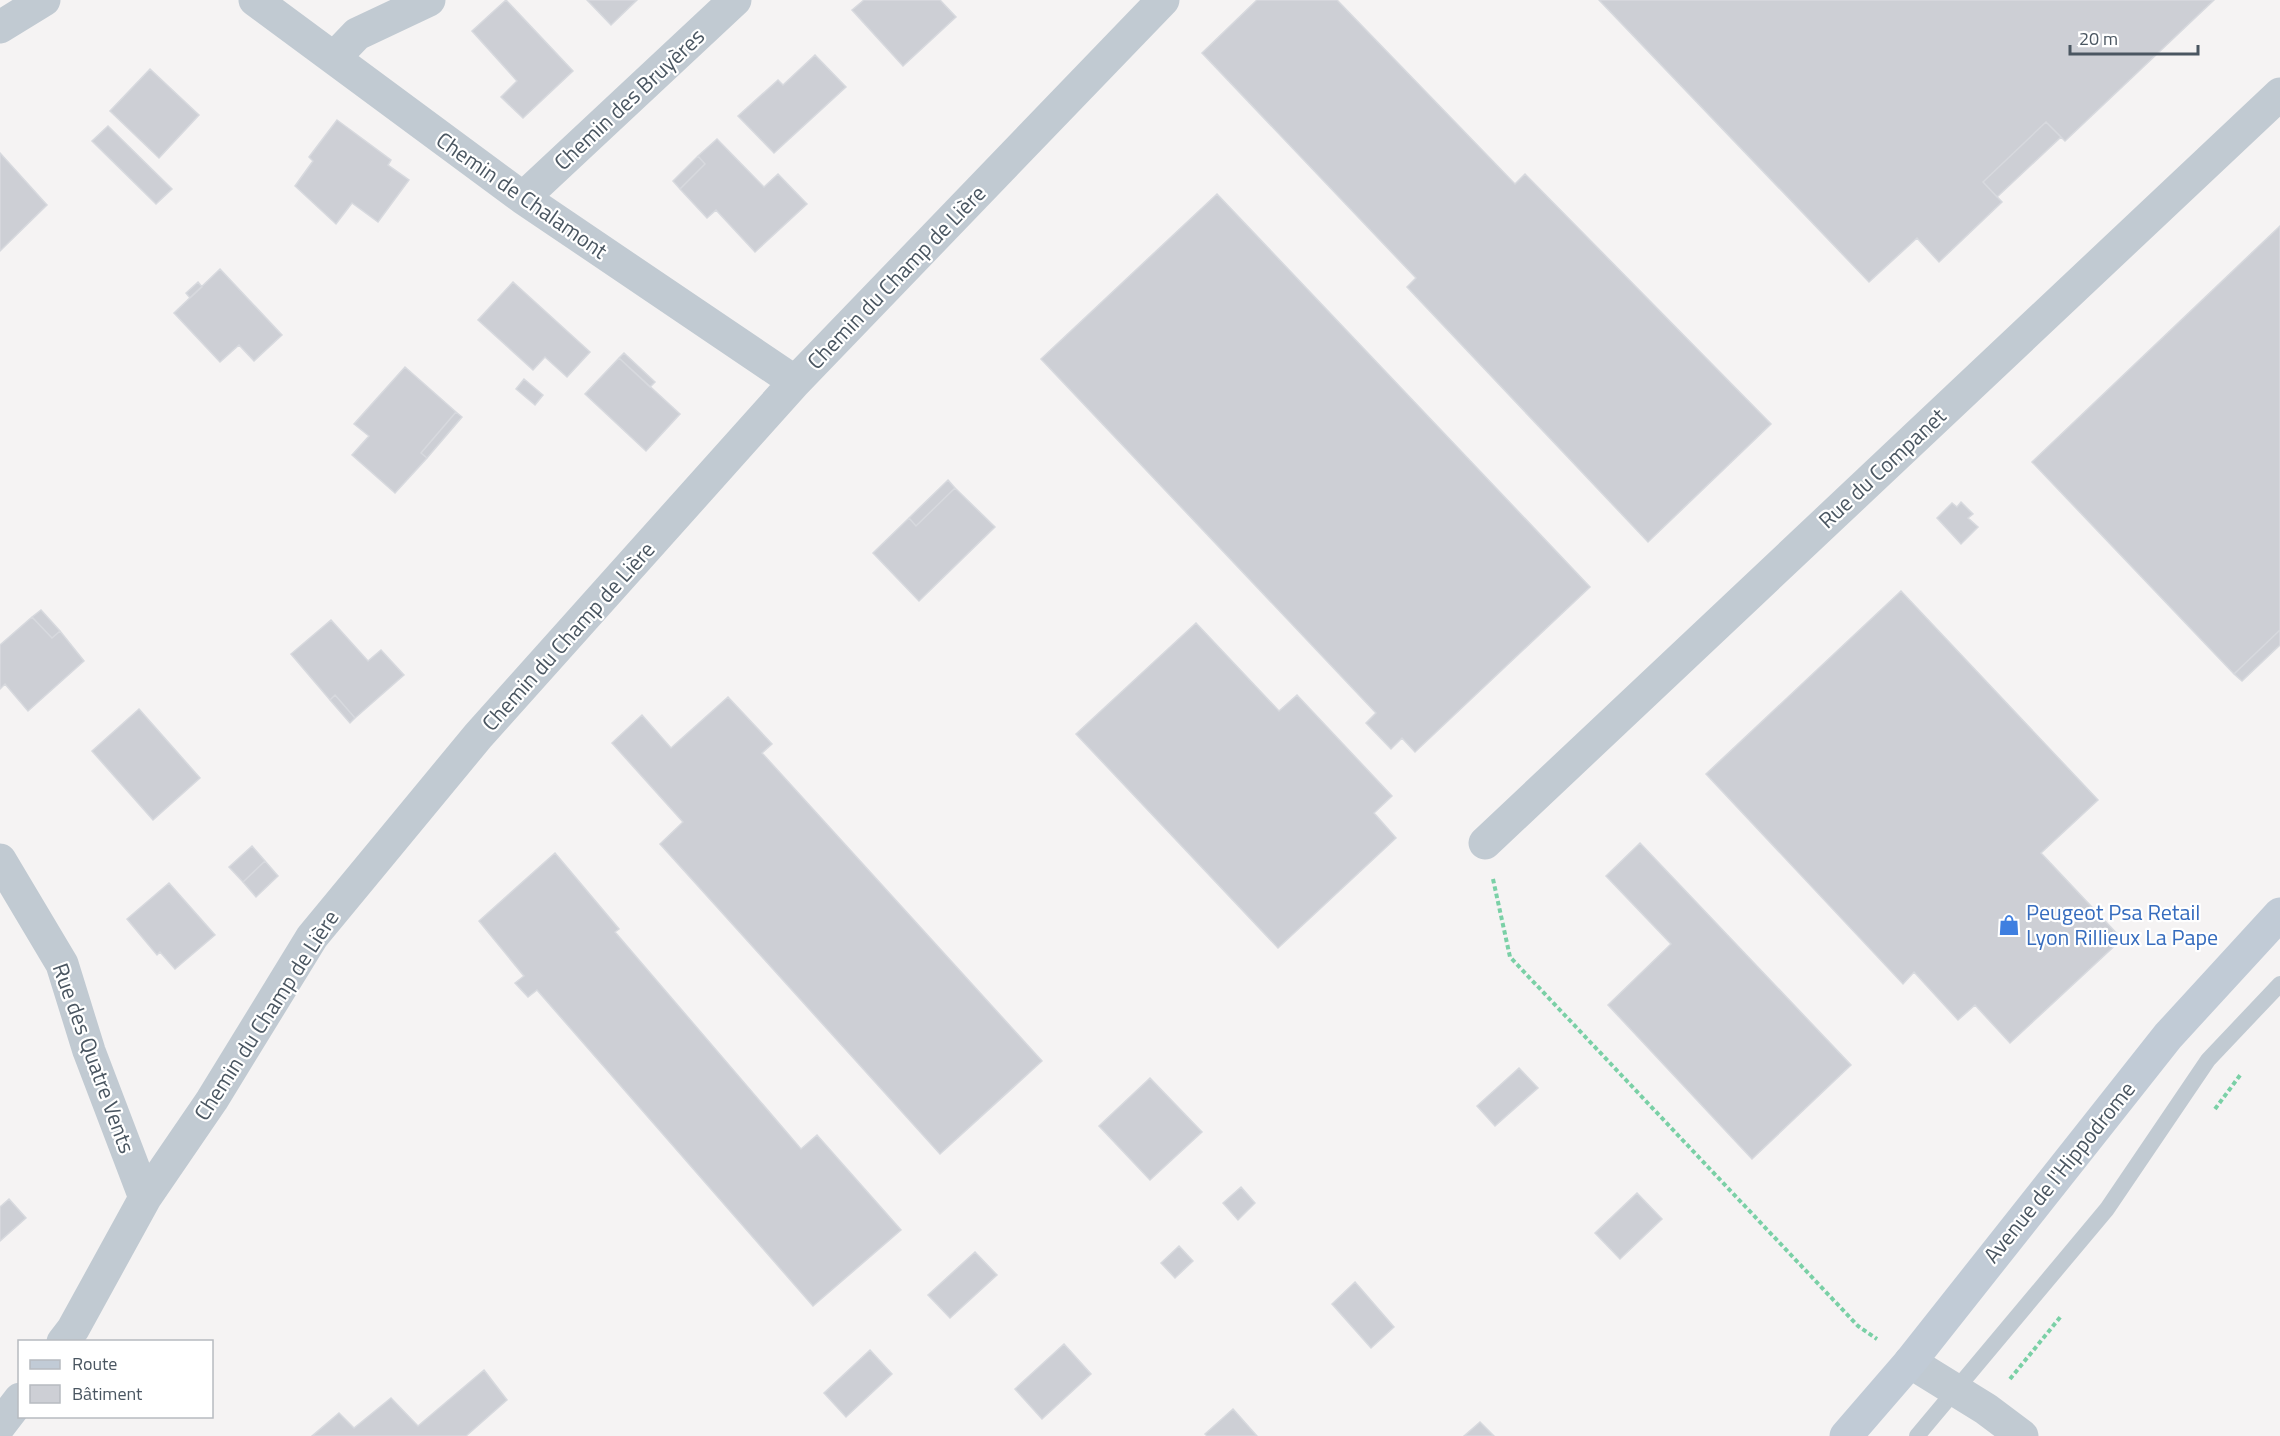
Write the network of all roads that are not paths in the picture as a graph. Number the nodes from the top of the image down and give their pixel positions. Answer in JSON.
{"nodes":[{"id":1,"x":44,"y":0,"type":"edge"},
{"id":2,"x":255,"y":0,"type":"edge"},
{"id":3,"x":429,"y":0,"type":"edge"},
{"id":4,"x":735,"y":0,"type":"edge"},
{"id":5,"x":1162,"y":0,"type":"edge"},
{"id":6,"x":0,"y":27,"type":"edge"},
{"id":7,"x":334,"y":58,"type":"junction"},
{"id":8,"x":2280,"y":94,"type":"edge"},
{"id":9,"x":523,"y":198,"type":"junction"},
{"id":10,"x":795,"y":382,"type":"junction"},
{"id":11,"x":1485,"y":843,"type":"road end"},
{"id":12,"x":0,"y":860,"type":"edge"},
{"id":13,"x":2280,"y":914,"type":"edge"},
{"id":14,"x":2280,"y":984,"type":"edge"},
{"id":15,"x":145,"y":1198,"type":"junction"},
{"id":16,"x":64,"y":1340,"type":"edge"},
{"id":17,"x":1910,"y":1362,"type":"junction"},
{"id":18,"x":1956,"y":1389,"type":"junction"},
{"id":19,"x":18,"y":1402,"type":"edge"},
{"id":20,"x":0,"y":1425,"type":"edge"},
{"id":21,"x":1846,"y":1436,"type":"edge"},
{"id":22,"x":1917,"y":1436,"type":"edge"},
{"id":23,"x":2022,"y":1436,"type":"edge"}],
"edges":[{"from":1,"to":6,"type":"street"},
{"from":2,"to":7,"type":"street","name":"Chemin de Chalamont"},
{"from":3,"to":7,"type":"street"},
{"from":4,"to":9,"type":"street","name":"Chemin des Bruyères"},
{"from":5,"to":10,"type":"street","name":"Chemin du Champ de Lière"},
{"from":7,"to":9,"type":"street","name":"Chemin de Chalamont"},
{"from":8,"to":11,"type":"street","name":"Rue du Companet"},
{"from":9,"to":10,"type":"street","name":"Chemin de Chalamont"},
{"from":10,"to":15,"type":"street","name":"Chemin du Champ de Lière"},
{"from":12,"to":15,"type":"street","name":"Rue des Quatre Vents"},
{"from":13,"to":17,"type":"main road","name":"Avenue de l'Hippodrome"},
{"from":14,"to":18,"type":"lane"},
{"from":15,"to":16,"type":"street","name":"Chemin du Champ de Lière"},
{"from":17,"to":18,"type":"street"},
{"from":17,"to":21,"type":"main road","name":"Avenue de l'Hippodrome"},
{"from":18,"to":22,"type":"lane"},
{"from":18,"to":23,"type":"street"},
{"from":19,"to":20,"type":"street"}]}
